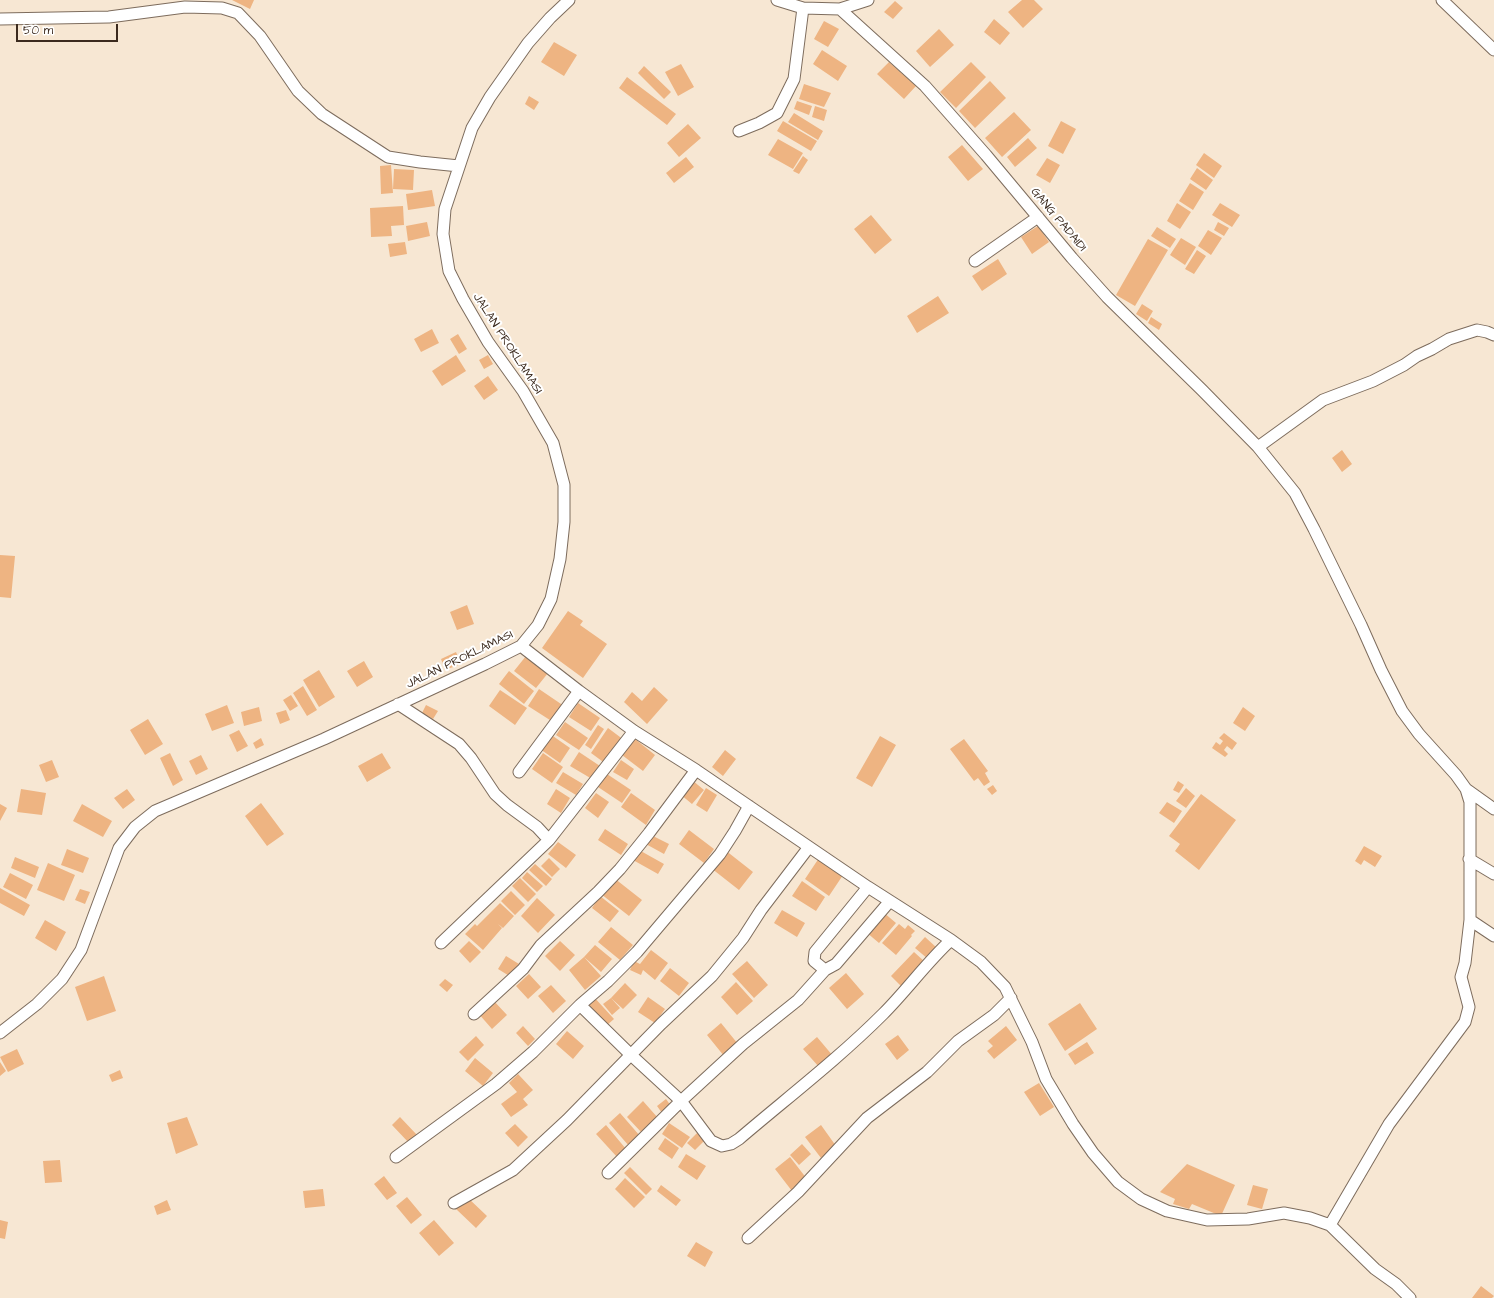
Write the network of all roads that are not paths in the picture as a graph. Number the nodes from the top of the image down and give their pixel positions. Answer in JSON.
{"nodes":[{"id":1,"x":569,"y":0,"type":"edge"},
{"id":2,"x":777,"y":0,"type":"edge"},
{"id":3,"x":868,"y":0,"type":"edge"},
{"id":4,"x":1442,"y":0,"type":"edge"},
{"id":5,"x":803,"y":8,"type":"junction"},
{"id":6,"x":840,"y":9,"type":"junction"},
{"id":7,"x":0,"y":19,"type":"edge"},
{"id":8,"x":1494,"y":50,"type":"edge"},
{"id":9,"x":739,"y":131,"type":"dead end"},
{"id":10,"x":459,"y":166,"type":"junction"},
{"id":11,"x":1038,"y":218,"type":"junction"},
{"id":12,"x":975,"y":261,"type":"dead end"},
{"id":13,"x":1494,"y":335,"type":"edge"},
{"id":14,"x":1258,"y":447,"type":"junction"},
{"id":15,"x":521,"y":646,"type":"junction"},
{"id":16,"x":579,"y":691,"type":"junction"},
{"id":17,"x":398,"y":704,"type":"junction"},
{"id":18,"x":634,"y":731,"type":"junction"},
{"id":19,"x":696,"y":770,"type":"junction"},
{"id":20,"x":520,"y":772,"type":"dead end"},
{"id":21,"x":1466,"y":789,"type":"junction"},
{"id":22,"x":749,"y":806,"type":"junction"},
{"id":23,"x":1494,"y":808,"type":"edge"},
{"id":24,"x":549,"y":840,"type":"junction"},
{"id":25,"x":809,"y":847,"type":"junction"},
{"id":26,"x":1469,"y":859,"type":"junction"},
{"id":27,"x":1494,"y":874,"type":"edge"},
{"id":28,"x":868,"y":886,"type":"junction"},
{"id":29,"x":890,"y":901,"type":"junction"},
{"id":30,"x":1470,"y":920,"type":"junction"},
{"id":31,"x":1494,"y":936,"type":"edge"},
{"id":32,"x":951,"y":940,"type":"junction"},
{"id":33,"x":441,"y":943,"type":"dead end"},
{"id":34,"x":825,"y":970,"type":"junction"},
{"id":35,"x":1011,"y":998,"type":"junction"},
{"id":36,"x":580,"y":1005,"type":"junction"},
{"id":37,"x":474,"y":1014,"type":"dead end"},
{"id":38,"x":0,"y":1033,"type":"edge"},
{"id":39,"x":631,"y":1055,"type":"junction"},
{"id":40,"x":681,"y":1101,"type":"junction"},
{"id":41,"x":396,"y":1156,"type":"dead end"},
{"id":42,"x":608,"y":1173,"type":"dead end"},
{"id":43,"x":454,"y":1203,"type":"dead end"},
{"id":44,"x":1330,"y":1225,"type":"junction"},
{"id":45,"x":748,"y":1238,"type":"dead end"},
{"id":46,"x":1410,"y":1298,"type":"edge"}],
"edges":[{"from":1,"to":10,"type":"street","name":"JALAN PROKLAMASI"},
{"from":2,"to":5,"type":"street"},
{"from":3,"to":6,"type":"street"},
{"from":4,"to":8,"type":"street"},
{"from":5,"to":6,"type":"street"},
{"from":5,"to":9,"type":"street"},
{"from":6,"to":11,"type":"street","name":"GANG PADAIDI"},
{"from":7,"to":10,"type":"street"},
{"from":10,"to":15,"type":"street","name":"JALAN PROKLAMASI"},
{"from":11,"to":12,"type":"street"},
{"from":11,"to":14,"type":"street","name":"GANG PADAIDI"},
{"from":13,"to":14,"type":"street"},
{"from":14,"to":21,"type":"street","name":"GANG PADAIDI"},
{"from":15,"to":16,"type":"street"},
{"from":15,"to":17,"type":"street","name":"JALAN PROKLAMASI"},
{"from":16,"to":18,"type":"street"},
{"from":16,"to":20,"type":"street"},
{"from":17,"to":24,"type":"street"},
{"from":17,"to":38,"type":"street","name":"JALAN PROKLAMASI"},
{"from":18,"to":19,"type":"street"},
{"from":18,"to":24,"type":"street"},
{"from":19,"to":22,"type":"street"},
{"from":19,"to":37,"type":"street"},
{"from":21,"to":23,"type":"street"},
{"from":21,"to":26,"type":"street"},
{"from":22,"to":25,"type":"street"},
{"from":22,"to":36,"type":"street"},
{"from":24,"to":33,"type":"street"},
{"from":25,"to":28,"type":"street"},
{"from":25,"to":39,"type":"street"},
{"from":26,"to":27,"type":"street"},
{"from":26,"to":30,"type":"street"},
{"from":28,"to":29,"type":"street"},
{"from":28,"to":34,"type":"street"},
{"from":29,"to":32,"type":"street"},
{"from":29,"to":34,"type":"street"},
{"from":30,"to":31,"type":"street"},
{"from":30,"to":44,"type":"street"},
{"from":32,"to":35,"type":"street"},
{"from":32,"to":40,"type":"street"},
{"from":34,"to":40,"type":"street"},
{"from":35,"to":44,"type":"street"},
{"from":35,"to":45,"type":"street"},
{"from":36,"to":39,"type":"street"},
{"from":36,"to":41,"type":"street"},
{"from":39,"to":40,"type":"street"},
{"from":39,"to":43,"type":"street"},
{"from":40,"to":42,"type":"street"},
{"from":44,"to":46,"type":"street"}]}
